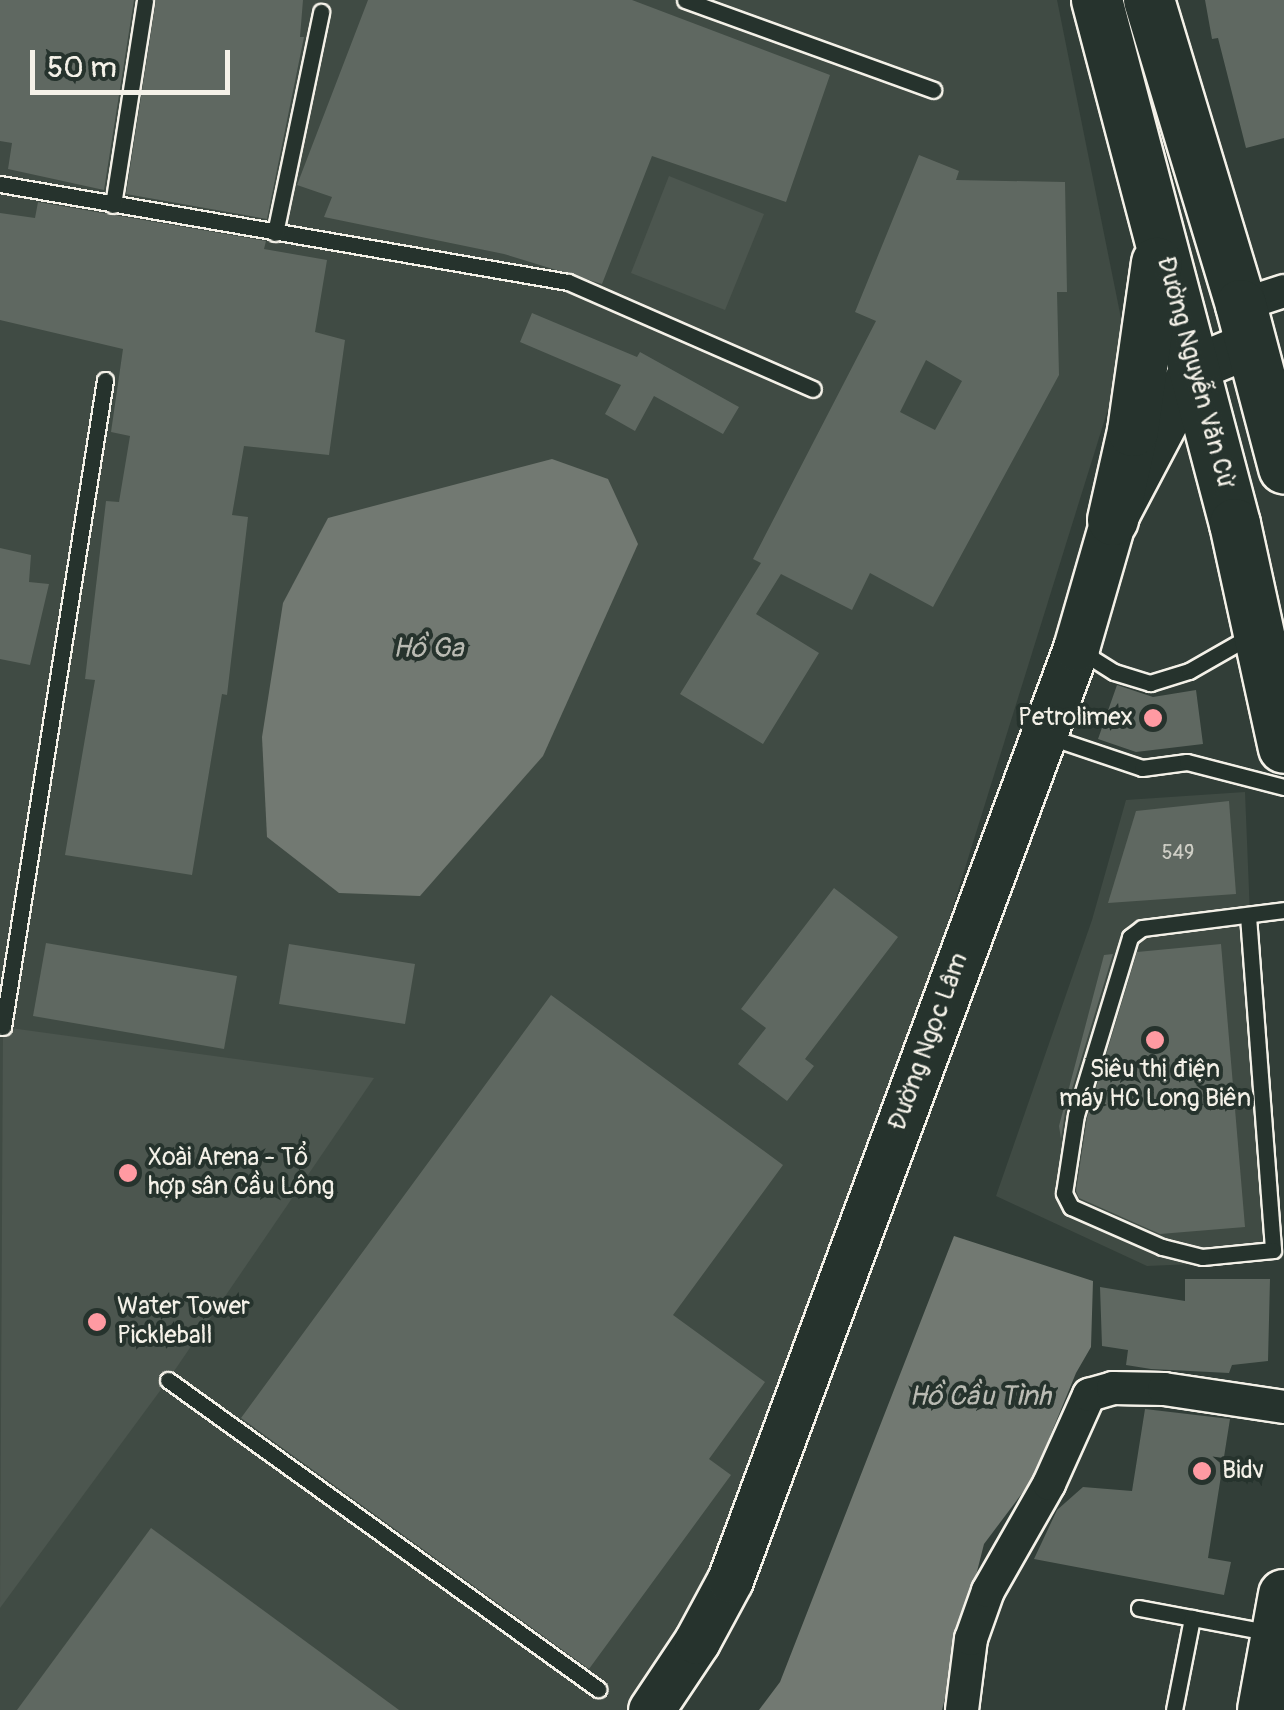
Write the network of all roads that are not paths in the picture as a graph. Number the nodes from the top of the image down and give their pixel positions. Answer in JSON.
{"nodes":[{"id":1,"x":144,"y":0,"type":"edge"},
{"id":2,"x":685,"y":0,"type":"edge"},
{"id":3,"x":1097,"y":0,"type":"edge"},
{"id":4,"x":1149,"y":0,"type":"edge"},
{"id":5,"x":321,"y":12,"type":"dead end"},
{"id":6,"x":933,"y":90,"type":"dead end"},
{"id":7,"x":0,"y":184,"type":"edge"},
{"id":8,"x":113,"y":204,"type":"junction"},
{"id":9,"x":275,"y":234,"type":"junction"},
{"id":10,"x":1160,"y":243,"type":"junction"},
{"id":11,"x":1258,"y":313,"type":"edge"},
{"id":12,"x":1193,"y":368,"type":"junction"},
{"id":13,"x":105,"y":380,"type":"dead end"},
{"id":14,"x":813,"y":389,"type":"dead end"},
{"id":15,"x":1284,"y":468,"type":"edge"},
{"id":16,"x":1113,"y":520,"type":"junction"},
{"id":17,"x":1259,"y":630,"type":"junction"},
{"id":18,"x":1076,"y":648,"type":"junction"},
{"id":19,"x":1043,"y":734,"type":"junction"},
{"id":20,"x":1284,"y":748,"type":"edge"},
{"id":21,"x":1284,"y":788,"type":"edge"},
{"id":22,"x":1284,"y":910,"type":"edge"},
{"id":23,"x":1248,"y":916,"type":"junction"},
{"id":24,"x":3,"y":1027,"type":"dead end"},
{"id":25,"x":168,"y":1380,"type":"dead end"},
{"id":26,"x":1284,"y":1407,"type":"edge"},
{"id":27,"x":1139,"y":1608,"type":"dead end"},
{"id":28,"x":1280,"y":1614,"type":"edge"},
{"id":29,"x":1192,"y":1618,"type":"junction"},
{"id":30,"x":598,"y":1689,"type":"dead end"},
{"id":31,"x":651,"y":1710,"type":"edge"},
{"id":32,"x":962,"y":1710,"type":"edge"},
{"id":33,"x":1174,"y":1710,"type":"edge"},
{"id":34,"x":1262,"y":1710,"type":"edge"}],
"edges":[{"from":1,"to":8,"type":"lane"},
{"from":2,"to":6,"type":"lane"},
{"from":3,"to":10,"type":"main road","name":"Đường Nguyễn Văn Cừ"},
{"from":4,"to":11,"type":"main road"},
{"from":5,"to":9,"type":"lane"},
{"from":7,"to":8,"type":"lane"},
{"from":8,"to":9,"type":"lane"},
{"from":9,"to":14,"type":"lane"},
{"from":10,"to":12,"type":"main road","name":"Đường Nguyễn Văn Cừ"},
{"from":10,"to":16,"type":"main road"},
{"from":11,"to":12,"type":"main road"},
{"from":11,"to":15,"type":"main road"},
{"from":12,"to":16,"type":"main road","name":"Đường Ngọc Lâm"},
{"from":12,"to":17,"type":"main road","name":"Đường Nguyễn Văn Cừ"},
{"from":13,"to":24,"type":"lane"},
{"from":16,"to":18,"type":"main road","name":"Đường Ngọc Lâm"},
{"from":17,"to":18,"type":"lane"},
{"from":17,"to":20,"type":"main road","name":"Đường Nguyễn Văn Cừ"},
{"from":18,"to":19,"type":"main road","name":"Đường Ngọc Lâm"},
{"from":19,"to":21,"type":"lane"},
{"from":19,"to":31,"type":"main road","name":"Đường Ngọc Lâm"},
{"from":22,"to":23,"type":"lane"},
{"from":23,"to":23,"type":"lane"},
{"from":25,"to":30,"type":"lane"},
{"from":26,"to":32,"type":"street"},
{"from":27,"to":29,"type":"lane"},
{"from":28,"to":29,"type":"lane"},
{"from":28,"to":34,"type":"main road"},
{"from":29,"to":33,"type":"lane"}]}
